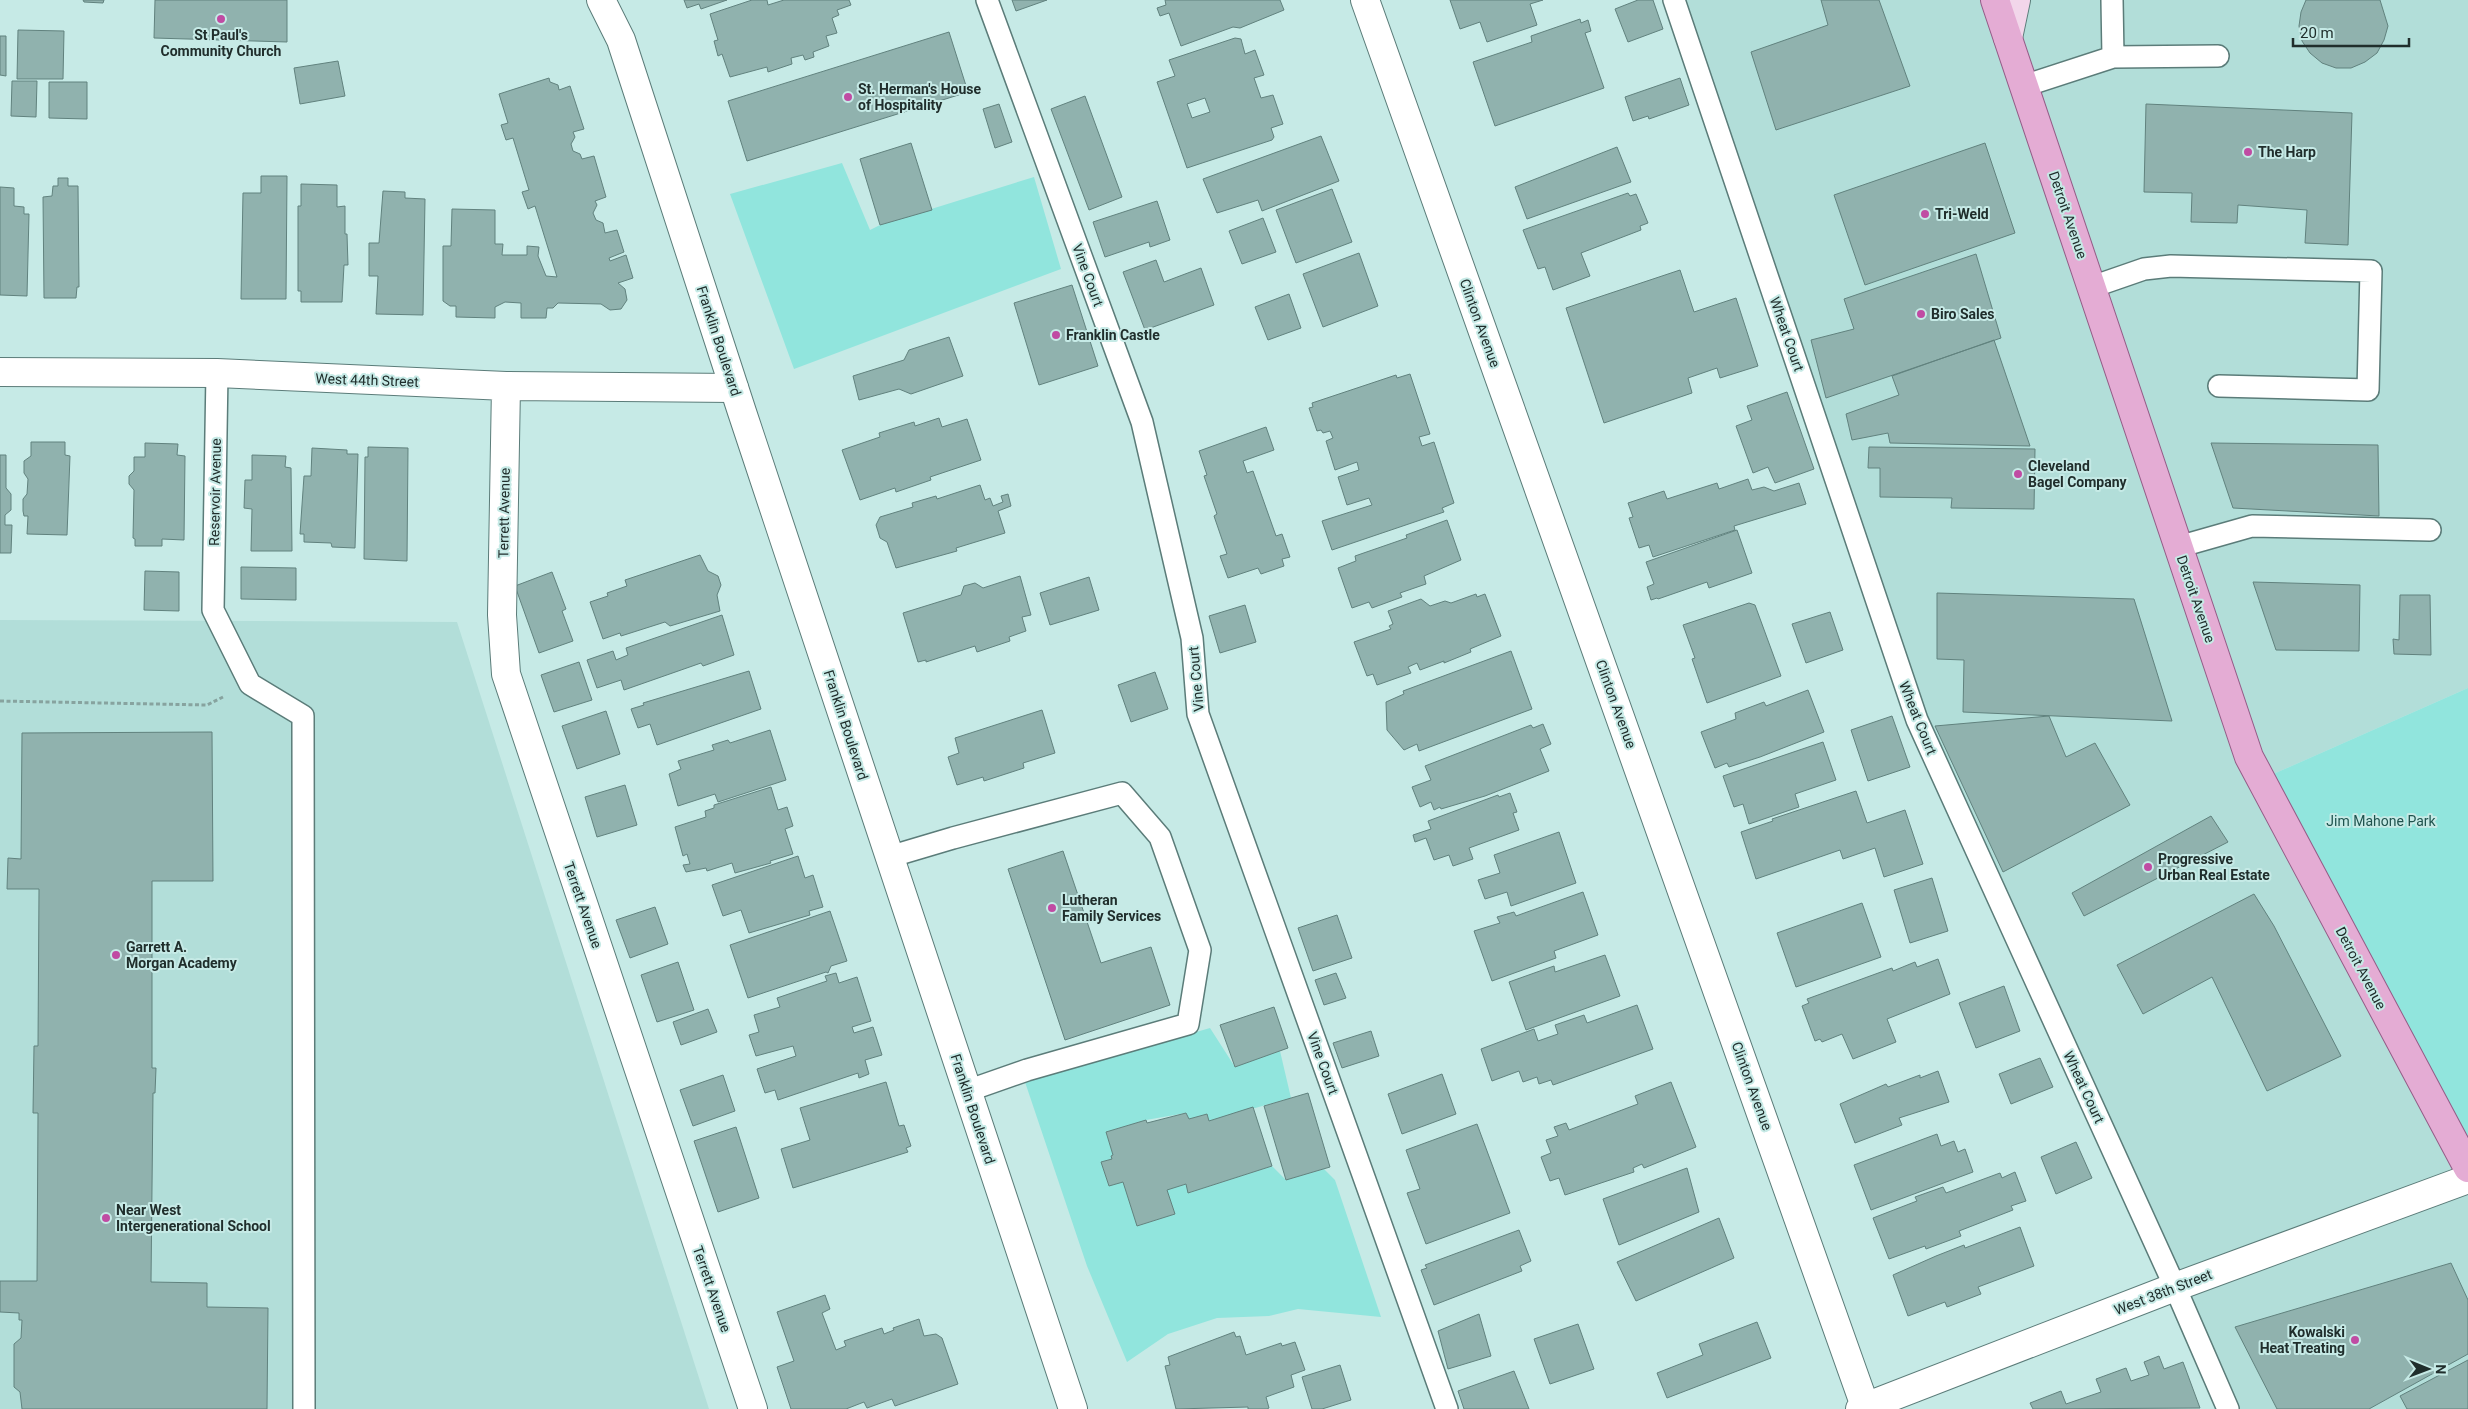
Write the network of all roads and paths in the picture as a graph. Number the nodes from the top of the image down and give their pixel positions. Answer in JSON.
{"nodes":[{"id":1,"x":601,"y":0,"type":"edge"},
{"id":2,"x":621,"y":0,"type":"edge"},
{"id":3,"x":987,"y":0,"type":"edge"},
{"id":4,"x":1365,"y":0,"type":"edge"},
{"id":5,"x":1674,"y":0,"type":"edge"},
{"id":6,"x":1995,"y":0,"type":"edge"},
{"id":7,"x":2016,"y":0,"type":"edge"},
{"id":8,"x":2112,"y":0,"type":"edge"},
{"id":9,"x":2008,"y":38,"type":"junction"},
{"id":10,"x":621,"y":40,"type":"junction"},
{"id":11,"x":2218,"y":56,"type":"dead end"},
{"id":12,"x":2112,"y":57,"type":"junction"},
{"id":13,"x":2024,"y":86,"type":"junction"},
{"id":14,"x":2092,"y":287,"type":"junction"},
{"id":15,"x":0,"y":372,"type":"edge"},
{"id":16,"x":217,"y":373,"type":"junction"},
{"id":17,"x":506,"y":386,"type":"junction"},
{"id":18,"x":2219,"y":386,"type":"dead end"},
{"id":19,"x":734,"y":388,"type":"junction"},
{"id":20,"x":2430,"y":530,"type":"dead end"},
{"id":21,"x":2178,"y":546,"type":"junction"},
{"id":22,"x":0,"y":701,"type":"edge"},
{"id":23,"x":207,"y":705,"type":"dead end"},
{"id":24,"x":889,"y":857,"type":"junction"},
{"id":25,"x":967,"y":1091,"type":"junction"},
{"id":26,"x":2468,"y":1168,"type":"edge"},
{"id":27,"x":2468,"y":1180,"type":"edge"},
{"id":28,"x":2176,"y":1287,"type":"junction"},
{"id":29,"x":1864,"y":1408,"type":"edge"},
{"id":30,"x":304,"y":1409,"type":"edge"},
{"id":31,"x":753,"y":1409,"type":"edge"},
{"id":32,"x":1073,"y":1409,"type":"edge"},
{"id":33,"x":1447,"y":1409,"type":"edge"},
{"id":34,"x":2228,"y":1409,"type":"edge"}],
"edges":[{"from":1,"to":10,"type":"street","name":"Franklin Boulevard"},
{"from":2,"to":10,"type":"street","name":"Franklin Boulevard"},
{"from":3,"to":33,"type":"lane","name":"Vine Court"},
{"from":4,"to":29,"type":"street","name":"Clinton Avenue"},
{"from":5,"to":28,"type":"lane","name":"Wheat Court"},
{"from":6,"to":9,"type":"main road","name":"Detroit Avenue"},
{"from":7,"to":9,"type":"main road"},
{"from":8,"to":12,"type":"lane"},
{"from":9,"to":13,"type":"main road","name":"Detroit Avenue"},
{"from":10,"to":19,"type":"street","name":"Franklin Boulevard"},
{"from":11,"to":12,"type":"lane"},
{"from":12,"to":13,"type":"lane"},
{"from":13,"to":14,"type":"main road","name":"Detroit Avenue"},
{"from":14,"to":18,"type":"lane"},
{"from":14,"to":21,"type":"main road","name":"Detroit Avenue"},
{"from":15,"to":16,"type":"street","name":"West 44th Street"},
{"from":16,"to":17,"type":"street","name":"West 44th Street"},
{"from":16,"to":30,"type":"lane","name":"Reservoir Avenue"},
{"from":17,"to":19,"type":"street","name":"West 44th Street"},
{"from":17,"to":31,"type":"street","name":"Terrett Avenue"},
{"from":19,"to":24,"type":"street","name":"Franklin Boulevard"},
{"from":20,"to":21,"type":"lane"},
{"from":21,"to":26,"type":"main road","name":"Detroit Avenue"},
{"from":22,"to":23,"type":"path"},
{"from":24,"to":25,"type":"street","name":"Franklin Boulevard"},
{"from":24,"to":25,"type":"lane"},
{"from":25,"to":32,"type":"street","name":"Franklin Boulevard"},
{"from":27,"to":28,"type":"street","name":"West 38th Street"},
{"from":28,"to":29,"type":"street","name":"West 38th Street"},
{"from":28,"to":34,"type":"lane","name":"Wheat Court"}]}
